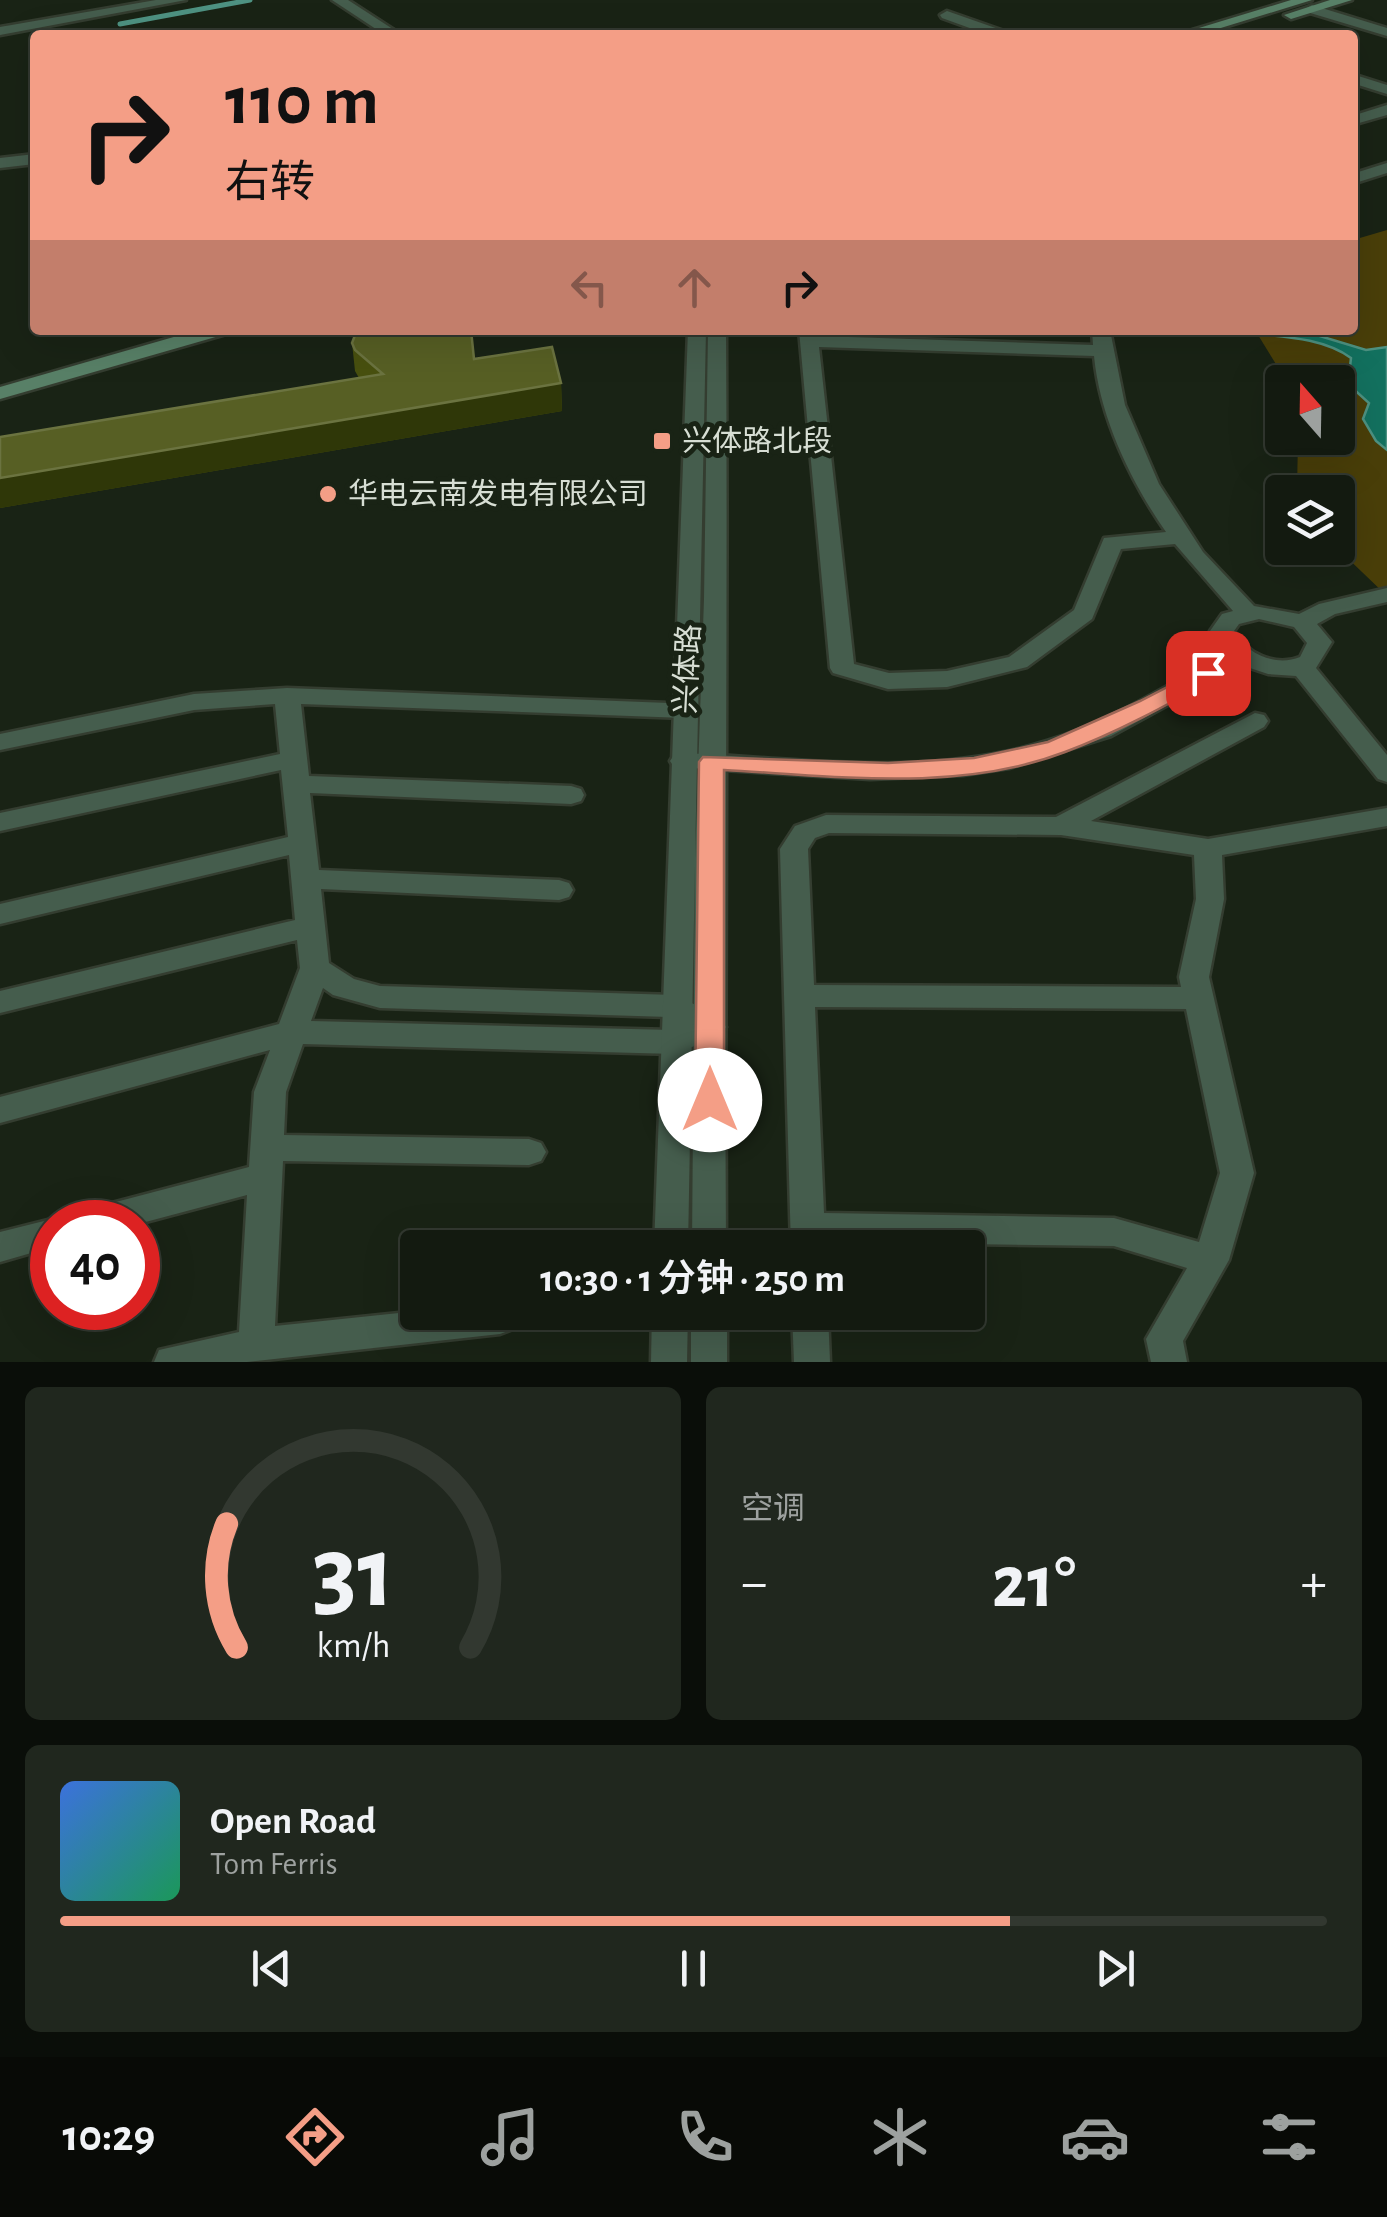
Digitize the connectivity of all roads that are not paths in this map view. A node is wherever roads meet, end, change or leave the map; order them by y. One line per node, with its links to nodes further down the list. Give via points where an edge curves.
1 (179, 0): 10 (street)
2 (340, 0): 5 (street)
3 (1345, 0): 4 (main road)
4 (1308, 5): 8 (main road); 9 (main road); 11 (street)
5 (386, 30)
6 (965, 30): 7 (street, via 940,17)
7 (985, 30)
8 (1204, 30)
9 (1240, 30)
10 (0, 31)
11 (1387, 32)
12 (1358, 80): 13 (street)
13 (1387, 90)
14 (1387, 110): 15 (street)
15 (1358, 119)
16 (30, 160): 17 (street)
17 (0, 163)
18 (1387, 168): 19 (street)
19 (1358, 177)
20 (147, 335): 26 (main road)
21 (202, 335): 27 (main road)
22 (696, 335): 29 (street, 兴体路)
23 (717, 335): 29 (street, 兴体路)
24 (809, 335): 25 (street); 28 (street, via 842,668 888,682 947,678 1018,662 1084,614 1112,543)
25 (1102, 340): 28 (street, via 1115,413 1145,477)
26 (0, 377)
27 (0, 393)
28 (1184, 536): 31 (street, via 1223,592)
29 (704, 564): 36 (street, 兴体路); 39 (street, 兴体路)
30 (1387, 594): 32 (street)
31 (1248, 612): 32 (street); 33 (street, via 1223,626 1221,635)
32 (1302, 622): 34 (street, via 1320,642 1318,654)
33 (1238, 656): 34 (street, via 1270,667); 39 (street, via 1055,748 974,766 888,771)
34 (1300, 666): 41 (street)
35 (288, 696): 36 (street); 38 (street, via 194,702); 40 (street)
36 (685, 710): 39 (street, 兴体路)
37 (1255, 721): 45 (street)
38 (0, 742)
39 (697, 762): 56 (street, 兴体路); 57 (street, 兴体路)
40 (296, 771): 42 (street); 44 (street); 46 (street)
41 (1387, 773)
42 (571, 796)
43 (1387, 817): 47 (street)
44 (0, 822)
45 (1062, 826): 47 (street); 53 (street, via 826,824 805,832 794,850)
46 (304, 842): 48 (street); 50 (street)
47 (1208, 848): 54 (street, via 1210,898 1194,977)
48 (308, 879): 49 (street); 51 (street)
49 (560, 890)
50 (0, 914)
51 (312, 926): 52 (street); 55 (street)
52 (315, 968): 56 (street, via 344,987 380,997); 58 (street)
53 (799, 996): 54 (street); 66 (street)
54 (1199, 998): 70 (street, via 1237,1172)
55 (0, 1002)
56 (675, 1006): 57 (street); 59 (street, 兴体路)
57 (710, 1027): 59 (street); 65 (street, 兴体路)
58 (292, 1032): 59 (street); 60 (street); 62 (street, via 270,1092)
59 (674, 1042): 64 (street, 兴体路)
60 (0, 1110)
61 (529, 1152): 62 (street)
62 (267, 1162): 63 (street); 75 (street)
63 (156, 1200)
64 (671, 1230)
65 (709, 1230)
66 (808, 1230)
67 (985, 1234): 70 (street, via 1114,1232)
68 (30, 1239): 69 (street)
69 (0, 1247)
70 (1210, 1260): 80 (street, via 1164,1338)
71 (400, 1329): 75 (street)
72 (670, 1330): 77 (street)
73 (709, 1330): 78 (street)
74 (811, 1330): 79 (street)
75 (256, 1344): 76 (street)
76 (172, 1362)
77 (669, 1362)
78 (710, 1362)
79 (812, 1362)
80 (1169, 1362)

